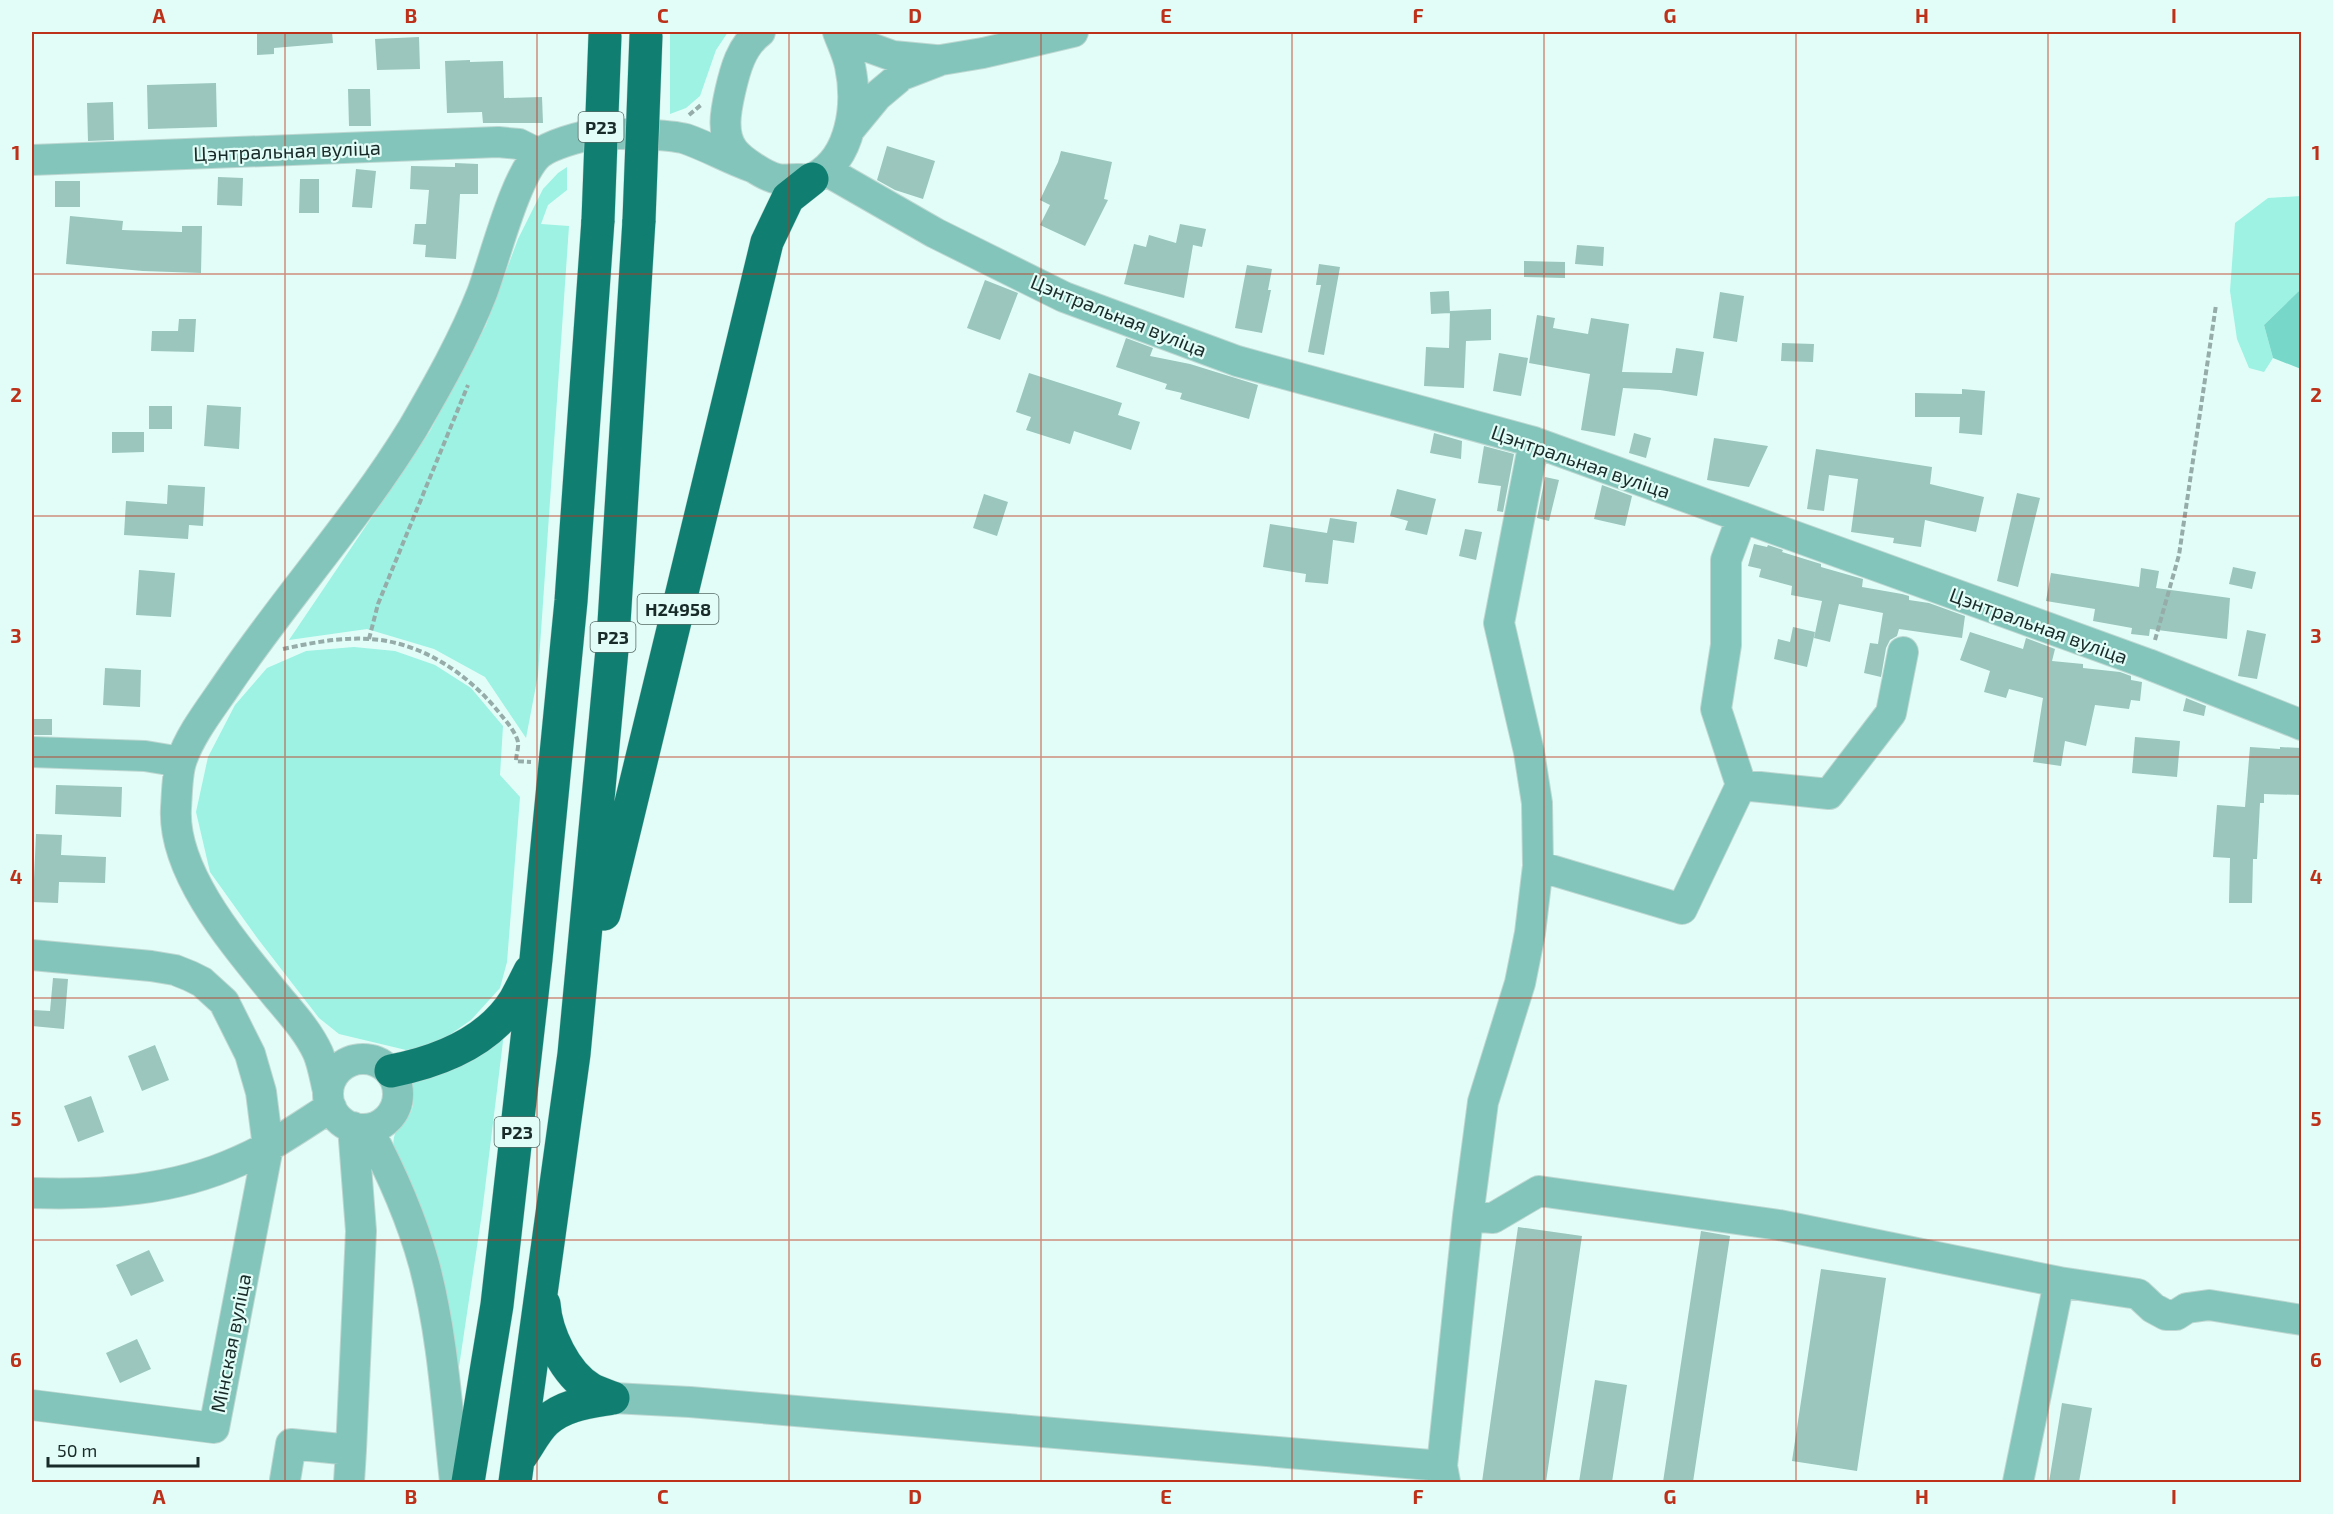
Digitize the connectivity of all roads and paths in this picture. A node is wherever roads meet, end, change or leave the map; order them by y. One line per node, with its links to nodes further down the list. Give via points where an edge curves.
1 (760, 32): 8 (street, via 744,49)
2 (839, 32): 7 (street, Н24958, via 893,56); 9 (street, Н24958, via 850,65 853,108)
3 (1073, 32): 6 (street, Н24958)
4 (605, 33): 26 (highway, Р23, bridge, via 598,220 572,601)
5 (646, 33): 32 (highway, Р23, bridge, via 639,220 613,639)
6 (981, 42): 7 (street, Н24958)
7 (941, 60): 9 (street, Н24958, via 902,75 877,96)
8 (735, 71): 10 (street, via 721,98 702,119); 13 (street, via 725,116 726,130 733,150)
9 (849, 130): 14 (street, Н24958, via 841,150)
10 (675, 137): 11 (street, via 594,135 567,141); 13 (street)
11 (539, 154): 12 (street, Цэнтральная вуліца, via 519,144 498,142); 25 (street, via 513,203 481,295 412,429 361,504 245,657)
12 (32, 160)
13 (752, 167): 14 (street, via 777,179)
14 (818, 175): 17 (street, Цэнтральная вуліца, via 865,194 1064,297 1237,361); 32 (highway, Н24958, via 788,198 767,242 605,908)
15 (2216, 305): 22 (path, via 2179,555)
16 (472, 375): 19 (path, via 378,604)
17 (1534, 442): 18 (street, Цэнтральная вуліца); 28 (street, via 1499,623 1537,803)
18 (1742, 517): 22 (street, Цэнтральная вуліца); 27 (street, via 1726,560 1726,645 1716,709)
19 (369, 639): 20 (path, via 334,640); 26 (path, via 421,652 472,682 509,725 518,742 516,760)
20 (282, 650)
21 (1902, 652): 27 (street, via 1892,713 1828,794)
22 (2148, 664): 23 (street, Цэнтральная вуліца)
23 (2301, 725)
24 (32, 752): 25 (street, via 145,756)
25 (181, 762): 31 (street, via 176,811 180,842 198,889)
26 (556, 765): 30 (highway, Р23)
27 (1741, 785): 28 (street, via 1682,909)
28 (1538, 866): 40 (street, via 1520,983 1483,1102)
29 (32, 955): 37 (street, Мінская вуліца, via 175,970 208,987 224,1002 250,1054 261,1092)
30 (536, 959): 34 (highway, via 514,1002 490,1029 422,1065); 54 (highway, Р23, via 497,1305)
31 (307, 1033): 33 (street, via 334,1051); 35 (street, via 320,1056)
32 (574, 1054): 42 (highway, Р23)
33 (358, 1058): 34 (street, via 382,1063); 35 (street, via 337,1069 331,1079)
34 (391, 1071): 36 (street, via 399,1091 388,1120 379,1126)
35 (329, 1099): 36 (street, via 344,1123); 37 (street)
36 (361, 1128): 39 (street); 41 (street)
37 (268, 1147): 38 (street, via 205,1174 141,1190); 46 (street, Мінская вуліца, via 214,1428)
38 (32, 1193)
39 (408, 1213): 41 (street, via 395,1208 381,1210 366,1218); 53 (street, via 435,1319)
40 (1468, 1216): 43 (street, via 1493,1218 1539,1191 1779,1225); 50 (street)
41 (362, 1231): 47 (street)
42 (543, 1281): 45 (highway, via 545,1311 562,1355 574,1375 590,1388); 48 (highway, Р23)
43 (2059, 1282): 44 (street, via 2138,1294 2166,1315 2209,1305); 55 (street)
44 (2301, 1320)
45 (613, 1398): 48 (highway, via 563,1409 545,1422); 49 (street, via 690,1402)
46 (32, 1405)
47 (351, 1450): 51 (street, via 291,1444); 52 (street)
48 (517, 1471)
49 (1354, 1471): 50 (street, via 1393,1462)
50 (1443, 1474)
51 (285, 1480)
52 (349, 1482)
53 (455, 1482)
54 (468, 1482)
55 (2018, 1482)

